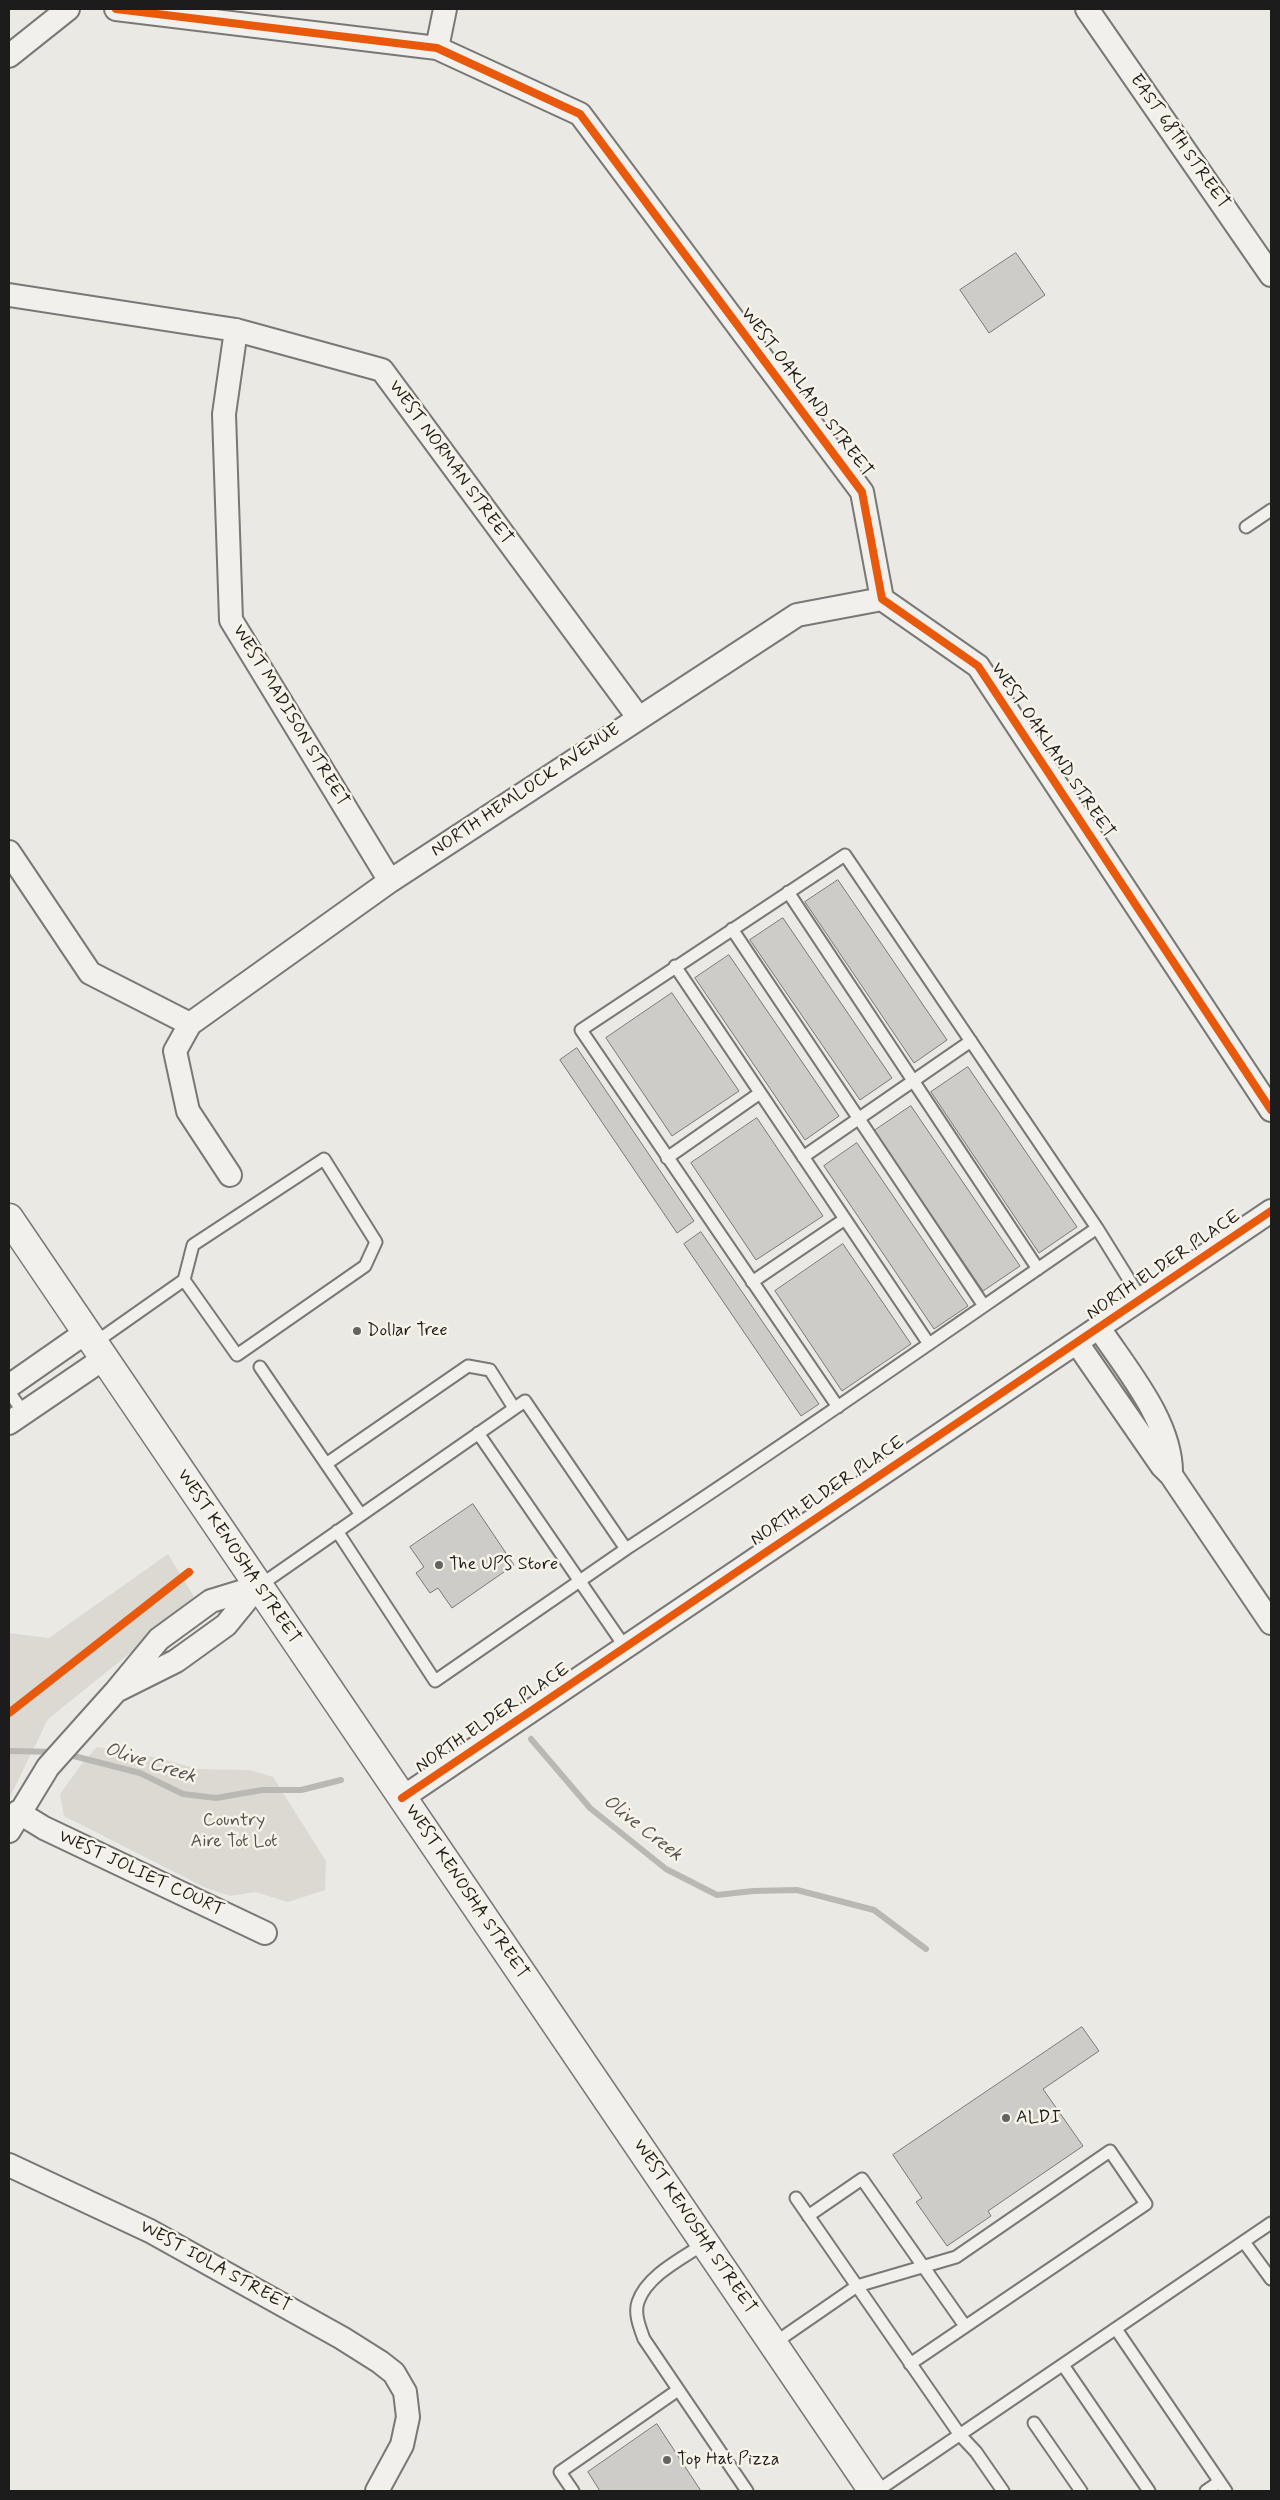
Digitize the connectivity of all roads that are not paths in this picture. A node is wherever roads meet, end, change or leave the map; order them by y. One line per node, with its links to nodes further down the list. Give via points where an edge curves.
1 (68, 9): 6 (street)
2 (116, 9): 5 (street, WEST OAKLAND STREET)
3 (445, 9): 5 (street)
4 (1087, 9): 7 (street, EAST 68TH STREET)
5 (438, 48): 12 (street, WEST OAKLAND STREET, via 580,114 862,492)
6 (9, 56)
7 (1271, 275)
8 (9, 295): 9 (street, WEST NORMAN STREET)
9 (236, 330): 13 (street, WEST NORMAN STREET, via 382,370); 15 (street, WEST MADISON STREET, via 224,414 231,620)
10 (1271, 510): 11 (lane)
11 (1246, 526)
12 (882, 599): 13 (street, NORTH HEMLOCK AVENUE, via 797,615); 23 (street, WEST OAKLAND STREET, via 978,666)
13 (638, 717): 15 (street, NORTH HEMLOCK AVENUE)
14 (9, 852): 19 (street, via 90,973)
15 (390, 881): 19 (street, NORTH HEMLOCK AVENUE)
16 (788, 892): 17 (lane); 20 (lane, via 845,856); 21 (lane)
17 (732, 929): 18 (lane); 24 (lane)
18 (675, 966): 22 (lane); 26 (lane, via 581,1030)
19 (190, 1024): 27 (street, via 175,1051 188,1111)
20 (970, 1041): 21 (lane); 31 (lane)
21 (914, 1080): 24 (lane); 32 (lane)
22 (760, 1093): 25 (lane); 26 (lane)
23 (1271, 1110)
24 (859, 1118): 25 (lane); 36 (lane)
25 (803, 1157): 30 (lane)
26 (667, 1158): 34 (lane)
27 (230, 1175)
28 (1271, 1212): 35 (street, NORTH ELDER PLACE)
29 (9, 1218): 40 (main road, WEST KENOSHA STREET)
30 (846, 1219): 34 (lane); 39 (lane)
31 (1097, 1228): 32 (lane); 35 (lane)
32 (1038, 1269): 36 (lane)
33 (184, 1280): 33 (lane, via 237,1355 365,1266 376,1242 324,1159 193,1245); 40 (lane)
34 (752, 1282): 45 (lane)
35 (1141, 1299): 37 (street, NORTH ELDER PLACE)
36 (984, 1306): 39 (lane)
37 (1099, 1328): 38 (street, NORTH ELDER PLACE); 43 (street)
38 (1077, 1343): 43 (street); 56 (street, NORTH ELDER PLACE)
39 (929, 1344): 45 (lane)
40 (94, 1345): 42 (street); 47 (street); 54 (main road, WEST KENOSHA STREET)
41 (260, 1366): 49 (lane)
42 (9, 1386)
43 (1124, 1388): 55 (street, via 1162,1466)
44 (9, 1392): 47 (lane)
45 (838, 1407): 52 (lane)
46 (514, 1408): 48 (lane); 49 (lane, via 490,1370 468,1366); 52 (lane, via 525,1400)
47 (16, 1418)
48 (478, 1433): 50 (lane); 53 (lane)
49 (326, 1464): 50 (lane)
50 (361, 1515): 51 (lane)
51 (337, 1531): 53 (lane, via 435,1681); 54 (lane)
52 (626, 1549): 53 (lane)
53 (581, 1582): 56 (lane)
54 (257, 1587): 57 (main road, WEST KENOSHA STREET); 58 (street, via 211,1601 158,1639 48,1767)
55 (1271, 1623)
56 (625, 1647): 57 (street, NORTH ELDER PLACE)
57 (402, 1798): 65 (main road, WEST KENOSHA STREET)
58 (14, 1822): 59 (street, WEST JOLIET COURT, via 44,1828)
59 (265, 1933)
60 (9, 2165): 78 (street, WEST IOLA STREET, via 150,2231 342,2338 394,2374 405,2392 406,2433)
61 (796, 2198): 62 (lane)
62 (808, 2216): 66 (lane, via 862,2179); 68 (lane)
63 (1271, 2223): 64 (lane)
64 (1244, 2242): 67 (lane); 70 (lane)
65 (704, 2243): 71 (main road, WEST KENOSHA STREET); 74 (lane, via 661,2273 646,2287 638,2302 637,2319 644,2340)
66 (923, 2266): 68 (lane); 69 (lane); 69 (lane, via 956,2256 1110,2151 1146,2204)
67 (1271, 2279)
68 (857, 2286): 71 (lane); 72 (lane)
69 (966, 2326): 72 (lane)
70 (1116, 2329): 73 (lane); 77 (lane)
71 (773, 2344): 81 (main road, WEST KENOSHA STREET)
72 (910, 2364): 76 (lane)
73 (1063, 2365): 76 (lane); 84 (lane)
74 (678, 2390): 79 (lane, via 560,2472); 80 (lane)
75 (1034, 2423): 83 (lane)
76 (960, 2435): 81 (lane); 82 (lane)
77 (1223, 2487): 85 (lane)
78 (377, 2491)
79 (573, 2491)
80 (747, 2491)
81 (875, 2491)
82 (1003, 2491)
83 (1081, 2491)
84 (1149, 2491)
85 (1206, 2491)

